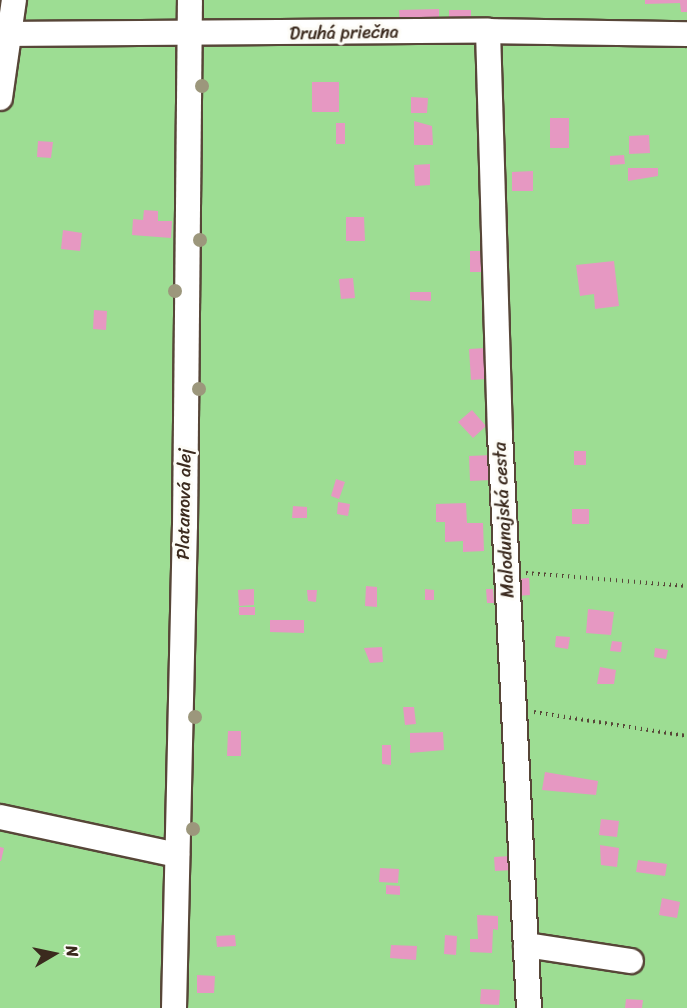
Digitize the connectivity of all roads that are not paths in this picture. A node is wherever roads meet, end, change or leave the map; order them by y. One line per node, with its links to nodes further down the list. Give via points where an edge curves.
1 (14, 0): 4 (street)
2 (190, 0): 5 (street, Platanová alej)
3 (488, 31): 5 (street, Druhá priečna); 6 (street, Druhá priečna); 10 (street, Malodunajská cesta, via 507,572)
4 (6, 34): 5 (street, Druhá priečna); 7 (street)
5 (190, 34): 9 (street, Platanová alej)
6 (687, 34)
7 (0, 98)
8 (0, 817): 9 (street)
9 (177, 855): 12 (street, Platanová alej)
10 (526, 945): 11 (street); 13 (street, Malodunajská cesta)
11 (631, 961)
12 (174, 1008)
13 (529, 1008)

